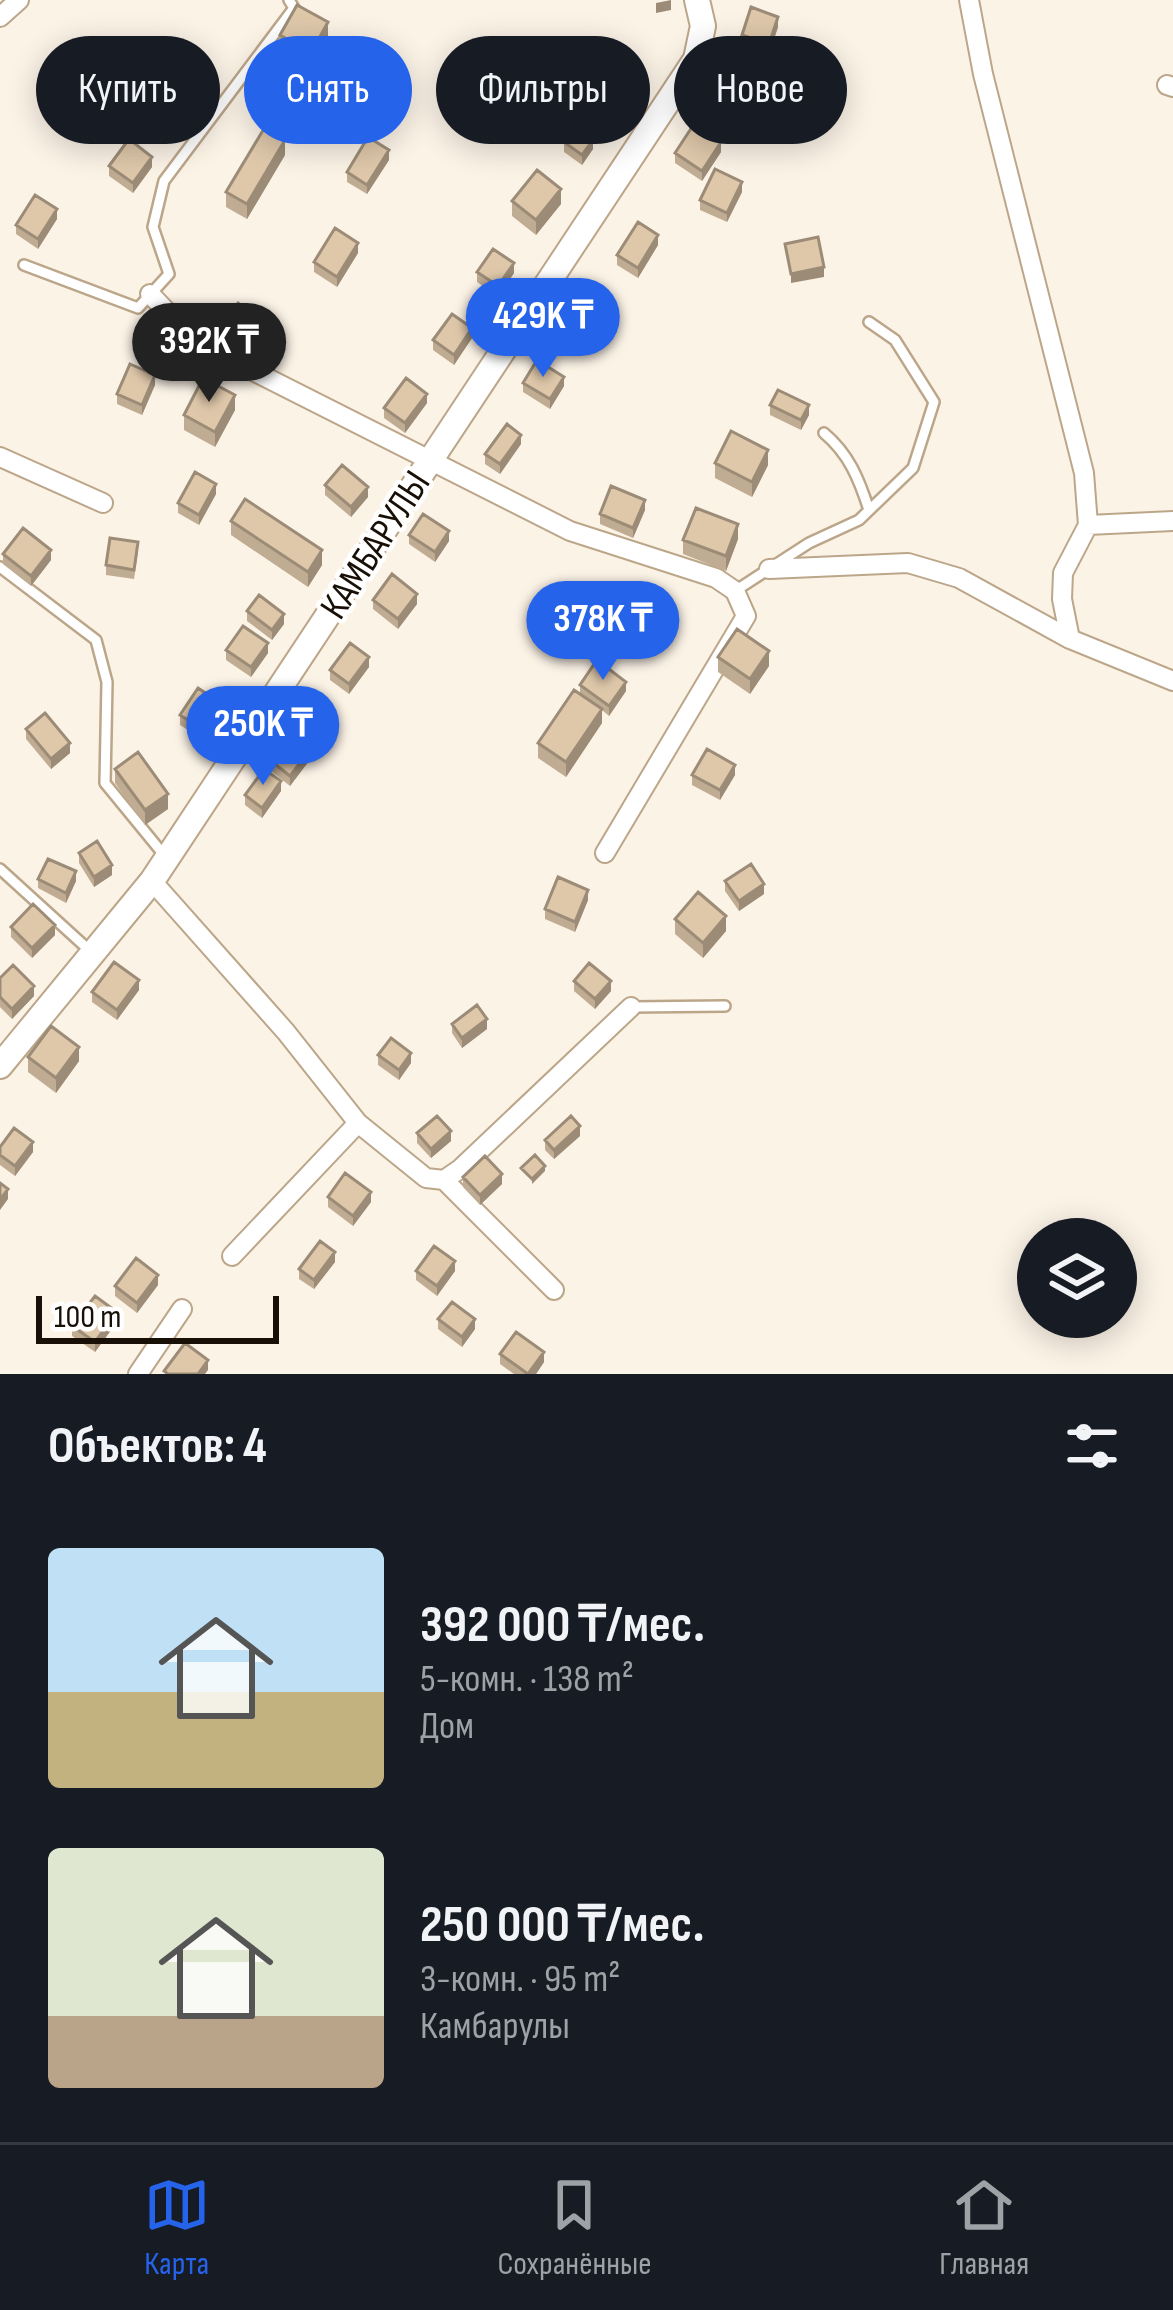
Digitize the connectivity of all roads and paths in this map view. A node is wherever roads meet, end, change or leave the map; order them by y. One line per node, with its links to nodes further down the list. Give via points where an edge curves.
1 (19, 0): 5 (street)
2 (289, 0): 7 (lane, via 294,8 164,181 153,227 169,274)
3 (697, 0): 11 (street, КАМБАРУЛЫ, via 703,26 695,59)
4 (969, 0): 15 (street, via 1084,473)
5 (0, 17)
6 (24, 266): 7 (lane, via 138,308)
7 (150, 294): 11 (street, via 196,342)
8 (869, 322): 13 (lane, via 895,340 934,402 913,468)
9 (824, 433): 13 (lane, via 858,476)
10 (0, 457): 12 (street)
11 (428, 460): 18 (street, via 570,532); 22 (street, КАМБАРУЛЫ)
12 (103, 503)
13 (869, 510): 17 (lane)
14 (1173, 520): 15 (street)
15 (1088, 525): 19 (street, via 1063,573)
16 (0, 566): 22 (lane, via 96,640 107,682 105,784)
17 (769, 569): 18 (lane); 19 (street, via 908,563 959,578)
18 (735, 591): 21 (street, via 746,616)
19 (1070, 639): 20 (street)
20 (1173, 681)
21 (605, 853)
22 (167, 859): 24 (street, КАМБАРУЛЫ)
23 (0, 869): 25 (lane)
24 (152, 881): 25 (street, КАМБАРУЛЫ); 29 (street)
25 (93, 953): 28 (street, КАМБАРУЛЫ)
26 (725, 1006): 27 (lane)
27 (631, 1007): 30 (street)
28 (0, 1066)
29 (358, 1123): 30 (street, via 426,1178); 31 (street)
30 (444, 1180): 32 (street)
31 (232, 1256)
32 (554, 1290)
33 (182, 1309): 34 (street)
34 (138, 1374)

